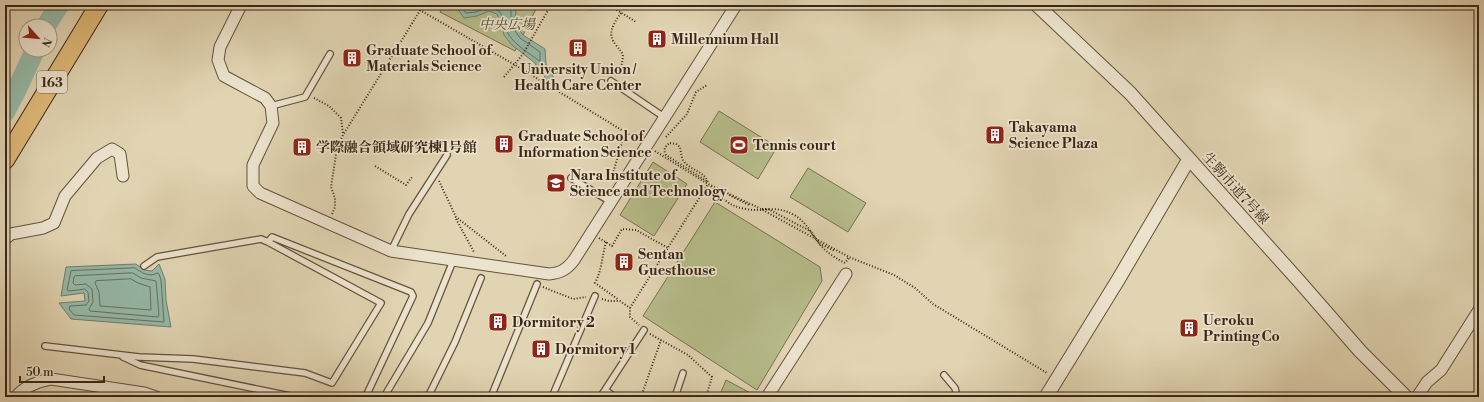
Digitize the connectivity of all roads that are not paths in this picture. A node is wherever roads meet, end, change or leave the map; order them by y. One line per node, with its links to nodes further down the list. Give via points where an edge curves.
1 (99, 5): 11 (highway, 163)
2 (241, 5): 7 (street, via 220,47 218,60 224,76 265,98)
3 (736, 5): 8 (street)
4 (1037, 5): 10 (street, 生駒市道7号線, via 1130,93)
5 (330, 54): 7 (lane, via 305,97)
6 (611, 81): 8 (lane)
7 (271, 106): 17 (street, via 273,123 253,165 253,186 260,193)
8 (664, 117): 14 (street)
9 (447, 155): 17 (lane, via 409,214)
10 (1189, 159): 45 (street); 46 (street, 生駒市道7号線, via 1360,351)
11 (5, 160)
12 (123, 176): 15 (street, via 120,154 112,149 97,158 65,196 54,223 43,228 11,234)
13 (571, 178): 14 (lane)
14 (612, 201): 18 (street, via 574,260 559,273 549,274)
15 (5, 239)
16 (268, 242): 19 (lane, via 261,239 157,257); 27 (lane, via 381,303 332,383 305,373 193,359); 31 (lane, via 272,237 411,292 413,296)
17 (391, 251): 18 (street)
18 (453, 261): 36 (lane, via 428,323)
19 (144, 266)
20 (846, 274): 43 (street)
21 (481, 278): 37 (lane, via 455,342)
22 (537, 284): 38 (lane)
23 (595, 296): 39 (lane)
24 (1479, 310): 47 (street, via 1441,370 1427,382)
25 (644, 330): 30 (lane)
26 (45, 346): 27 (lane)
27 (119, 356): 34 (lane, via 140,365)
28 (683, 373): 42 (lane)
29 (944, 375): 44 (lane, via 955,388)
30 (605, 390): 40 (lane); 41 (lane)
31 (367, 396): 35 (lane)
32 (16, 397): 33 (street, via 18,393 41,381 51,379)
33 (156, 397)
34 (294, 397)
35 (373, 397)
36 (384, 397)
37 (428, 397)
38 (491, 397)
39 (552, 397)
40 (600, 397)
41 (615, 397)
42 (675, 397)
43 (767, 397)
44 (957, 397)
45 (1046, 397)
46 (1406, 397)
47 (1417, 397)

